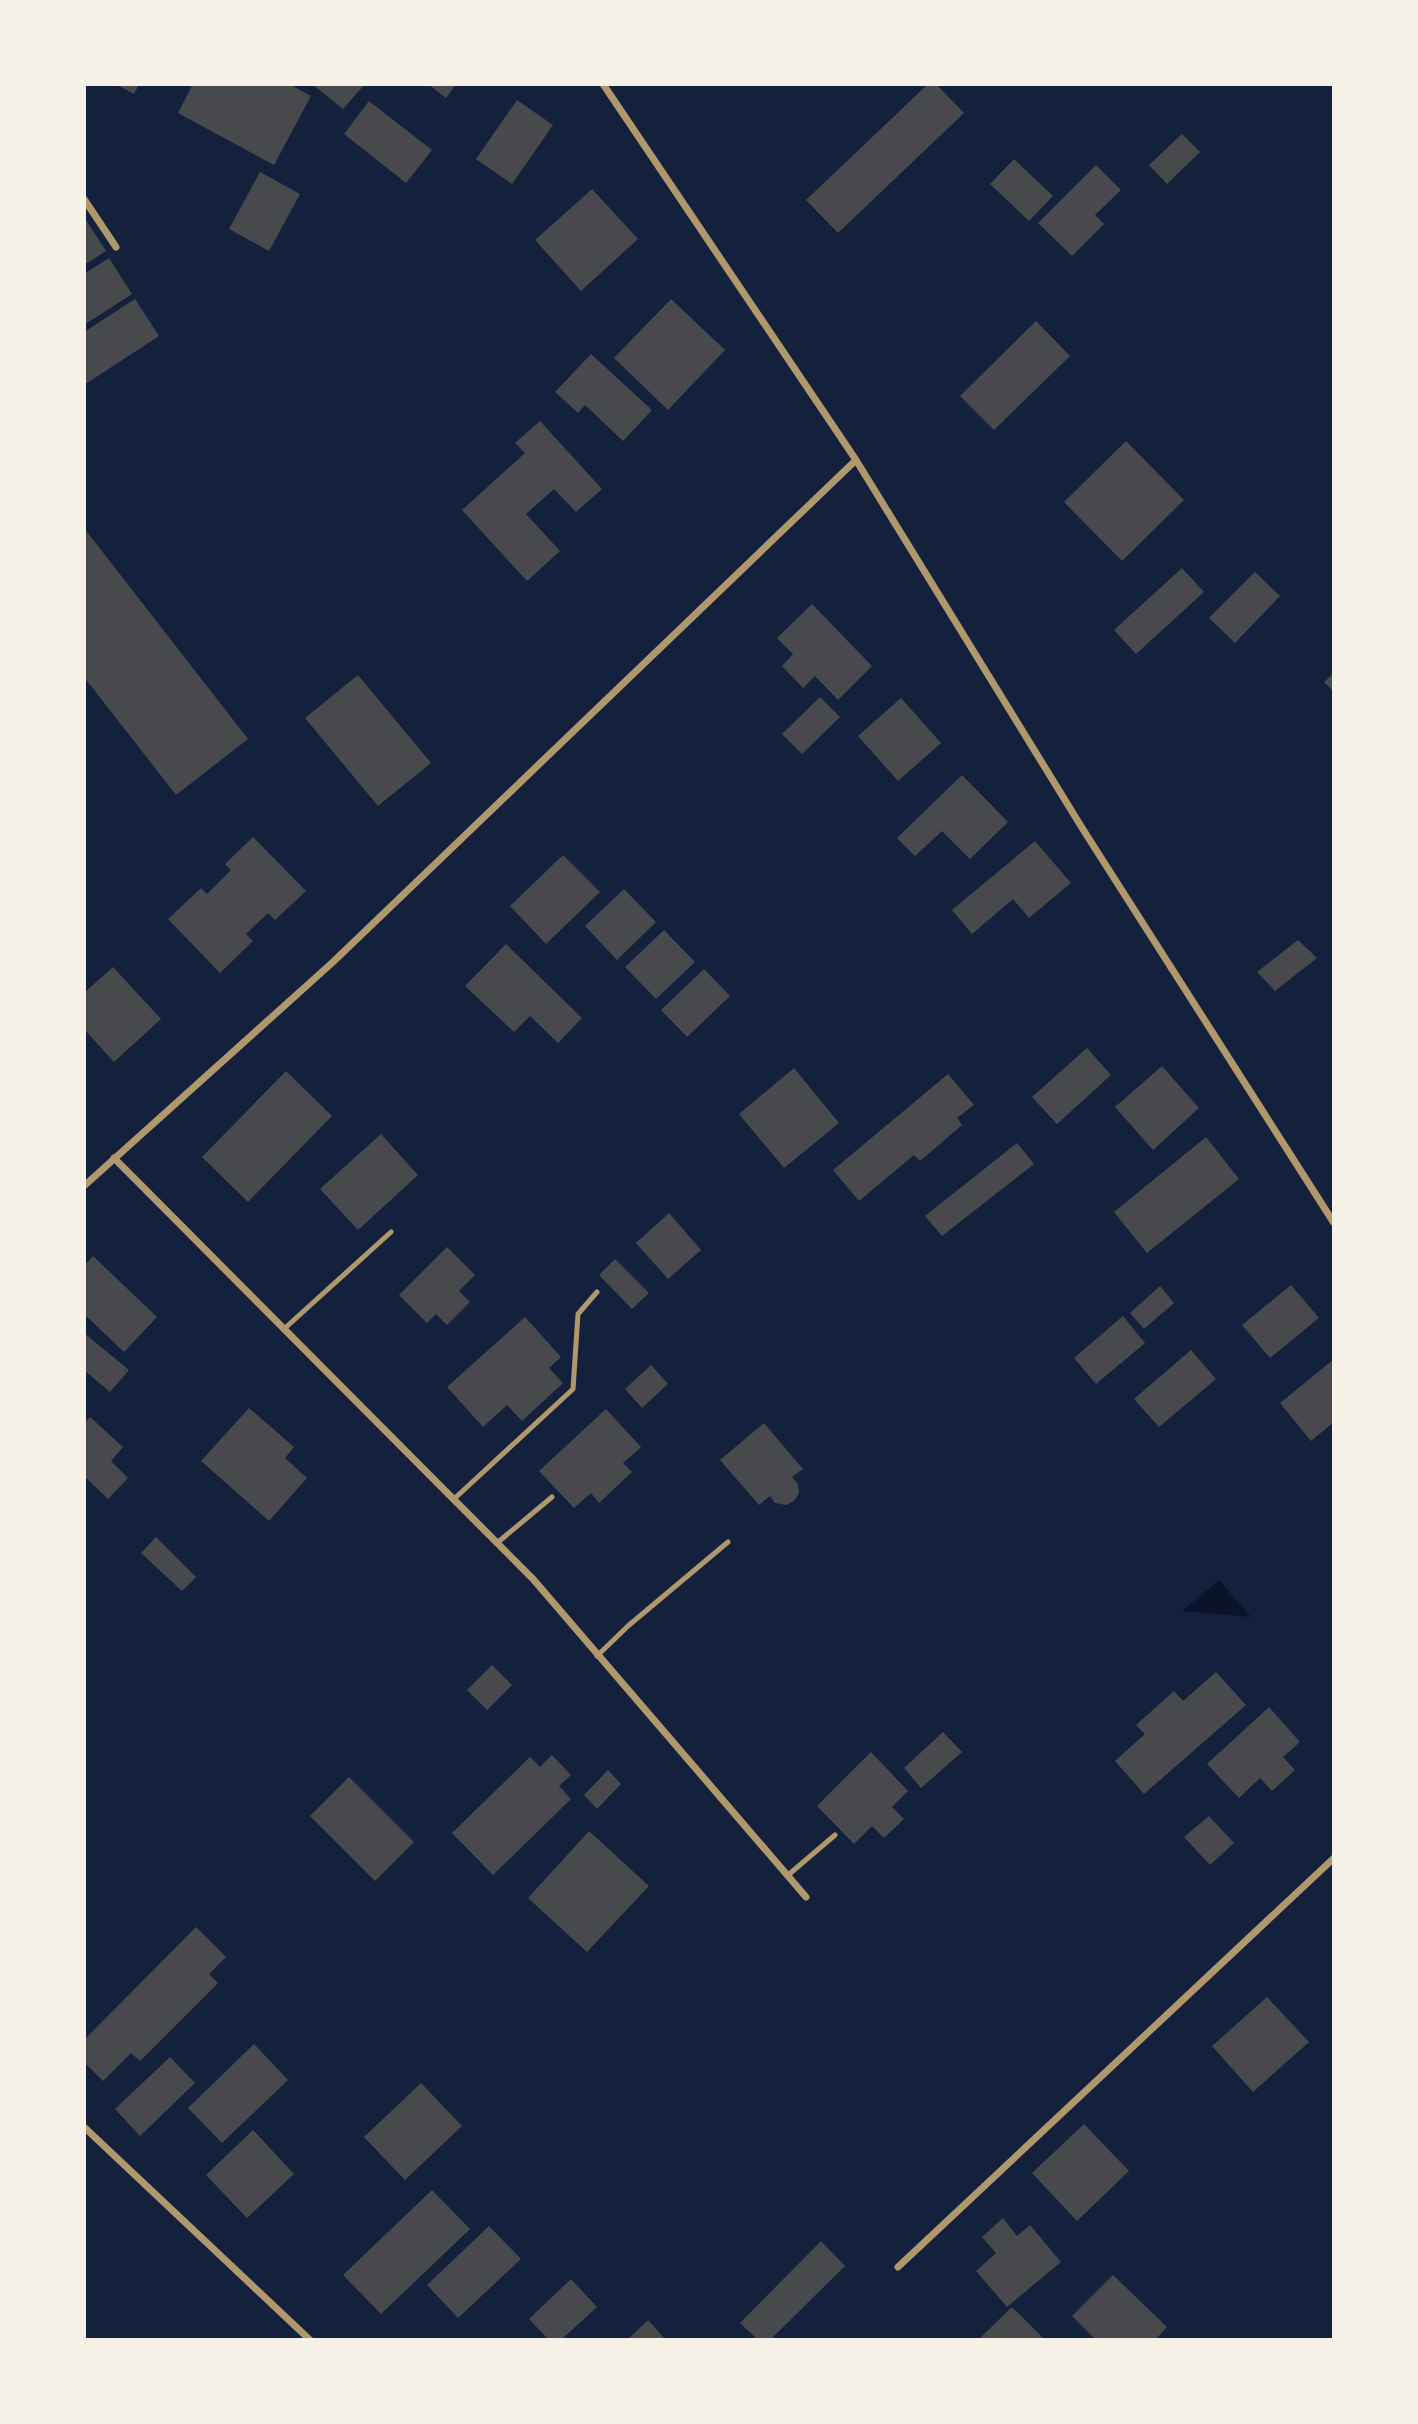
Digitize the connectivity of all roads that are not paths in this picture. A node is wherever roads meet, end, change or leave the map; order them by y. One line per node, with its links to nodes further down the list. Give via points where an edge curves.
1 (603, 84): 4 (street)
2 (84, 199): 3 (street)
3 (116, 247)
4 (856, 460): 5 (street, via 333,962); 7 (street, via 1084,831)
5 (114, 1158): 6 (street); 10 (street)
6 (84, 1186)
7 (1334, 1223)
8 (391, 1232): 10 (lane)
9 (597, 1292): 12 (lane, via 578,1314 573,1389)
10 (284, 1329): 12 (street)
11 (552, 1497): 14 (lane)
12 (454, 1499): 14 (street)
13 (728, 1542): 15 (lane)
14 (498, 1543): 15 (street)
15 (597, 1656): 18 (street)
16 (835, 1835): 18 (lane)
17 (1334, 1858): 21 (street)
18 (787, 1876): 19 (street)
19 (806, 1897)
20 (84, 2127): 22 (street)
21 (898, 2267)
22 (310, 2340)

